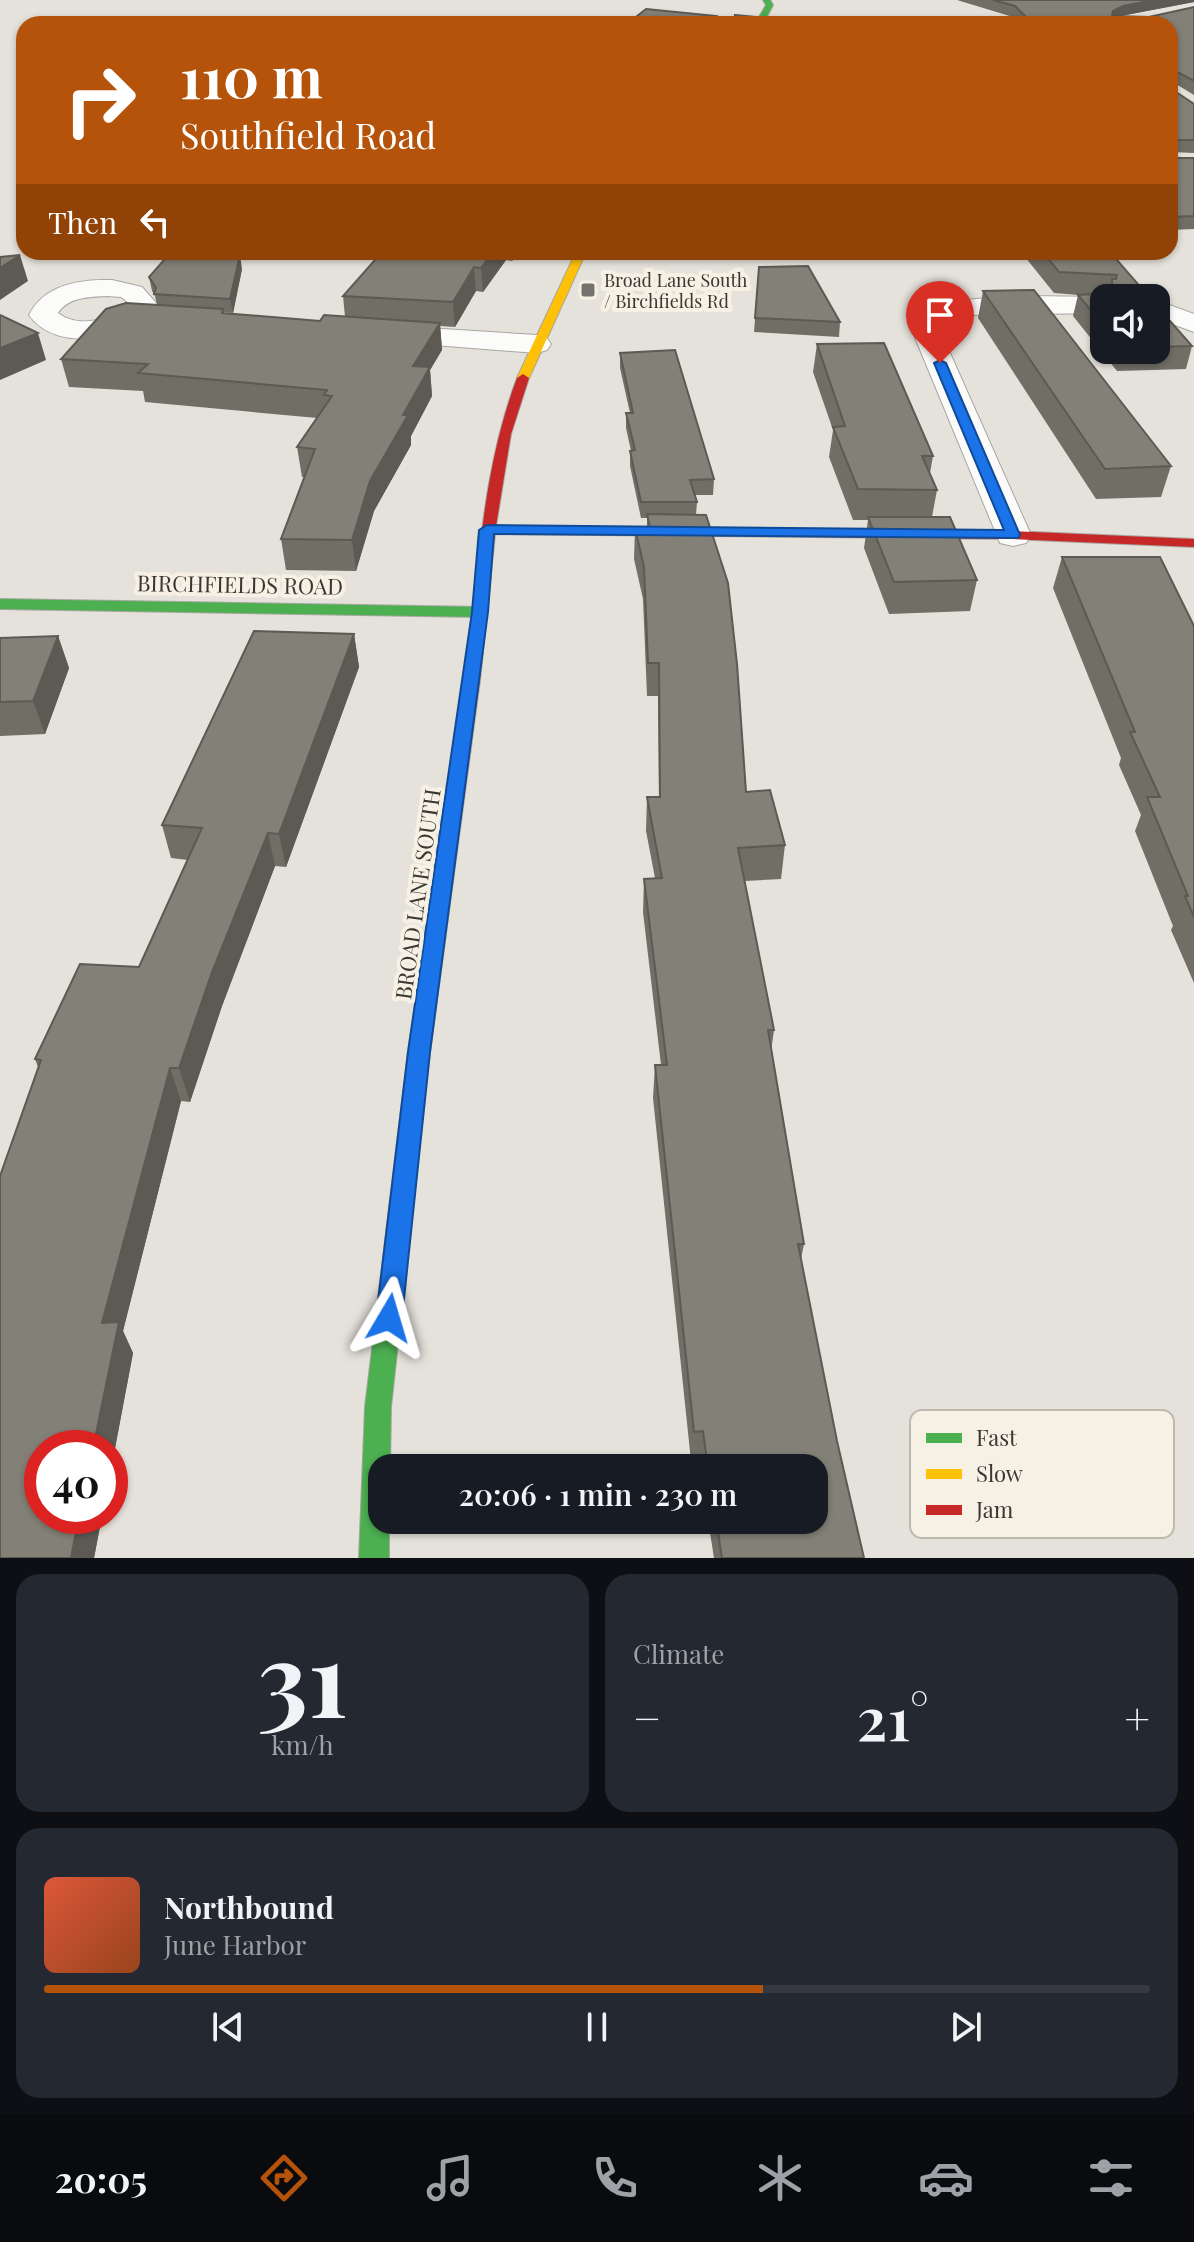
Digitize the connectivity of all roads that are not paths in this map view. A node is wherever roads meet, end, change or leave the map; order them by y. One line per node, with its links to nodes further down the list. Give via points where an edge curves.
1 (577, 260): 8 (street, BROAD LANE SOUTH)
2 (1090, 305): 10 (street, via 968,307 931,321 928,335)
3 (1170, 314): 6 (street)
4 (129, 318): 5 (street)
5 (160, 320)
6 (1194, 324)
7 (349, 332): 8 (street)
8 (537, 344): 9 (street, BROAD LANE SOUTH, via 503,446)
9 (487, 530): 10 (street); 13 (street, BROAD LANE SOUTH)
10 (1013, 535): 11 (street)
11 (1194, 543)
12 (0, 604): 13 (street, BIRCHFIELDS ROAD)
13 (480, 612): 14 (street, BROAD LANE SOUTH, via 419,1052 382,1376)
14 (374, 1558)

